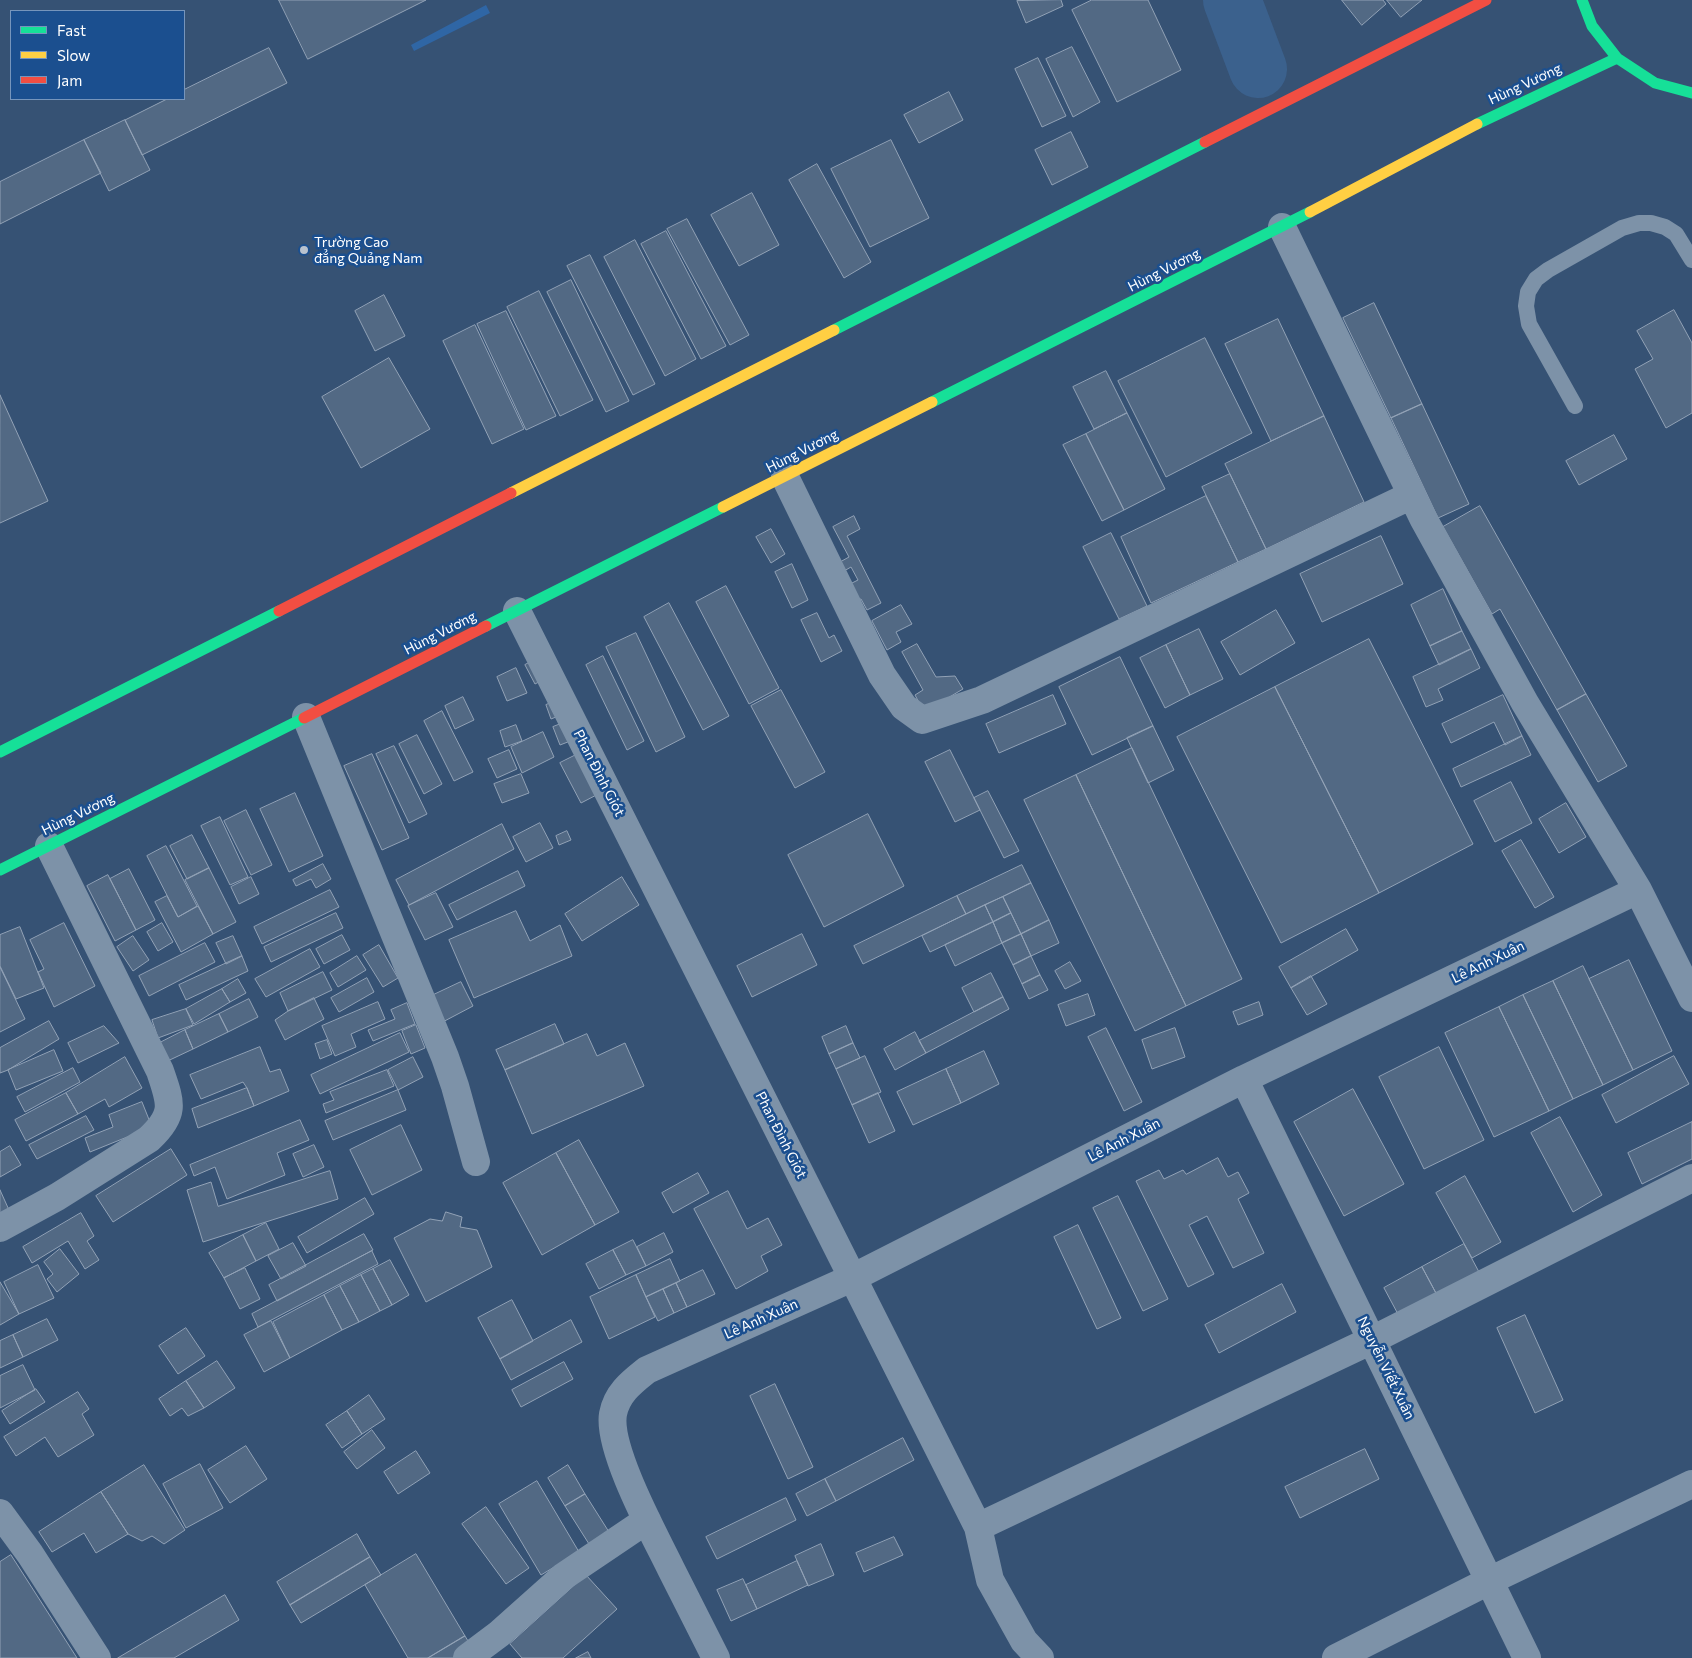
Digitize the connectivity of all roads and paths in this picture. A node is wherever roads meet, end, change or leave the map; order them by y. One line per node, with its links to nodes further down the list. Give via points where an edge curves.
1 (1486, 0): 12 (main road)
2 (1582, 0): 3 (main road, via 1592,26)
3 (1617, 58): 4 (main road, via 1655,83); 5 (main road, Hùng Vương, via 1497,113)
4 (1692, 93)
5 (1282, 227): 8 (main road, Hùng Vương); 9 (street)
6 (1692, 260): 7 (lane, via 1676,234 1665,227 1639,223 1614,233 1536,279 1528,292 1529,324)
7 (1575, 406)
8 (785, 477): 9 (street, via 882,675 904,707 922,720 982,700); 10 (main road, Hùng Vương)
9 (1412, 495): 15 (street, via 1525,703)
10 (517, 611): 11 (main road, Hùng Vương); 21 (street, Phan Đình Giót)
11 (306, 717): 13 (main road, Hùng Vương); 18 (street, via 445,1058)
12 (0, 752)
13 (49, 846): 14 (main road, Hùng Vương); 20 (street, via 160,1071 170,1099 169,1109 161,1128 149,1139 57,1197)
14 (0, 869)
15 (1638, 890): 16 (street); 17 (street, Lê Anh Xuân)
16 (1692, 998)
17 (1244, 1079): 21 (street, Lê Anh Xuân); 22 (street, Nguyễn Viết Xuân)
18 (476, 1162)
19 (1692, 1178): 22 (street)
20 (0, 1228)
21 (852, 1278): 25 (street, Lê Anh Xuân, via 647,1370 628,1385 618,1399 613,1415 613,1432); 26 (street, Phan Đình Giót)
22 (1372, 1340): 26 (street); 27 (street, Nguyễn Viết Xuân)
23 (1692, 1484): 27 (street)
24 (0, 1513): 28 (street)
25 (646, 1520): 29 (street, via 564,1576 499,1634); 30 (street)
26 (978, 1527): 31 (street, Phan Đình Giót, via 990,1580 1024,1641)
27 (1489, 1581): 32 (street); 33 (street, Nguyễn Viết Xuân)
28 (97, 1658)
29 (466, 1658)
30 (716, 1658)
31 (1040, 1658)
32 (1336, 1658)
33 (1527, 1658)

